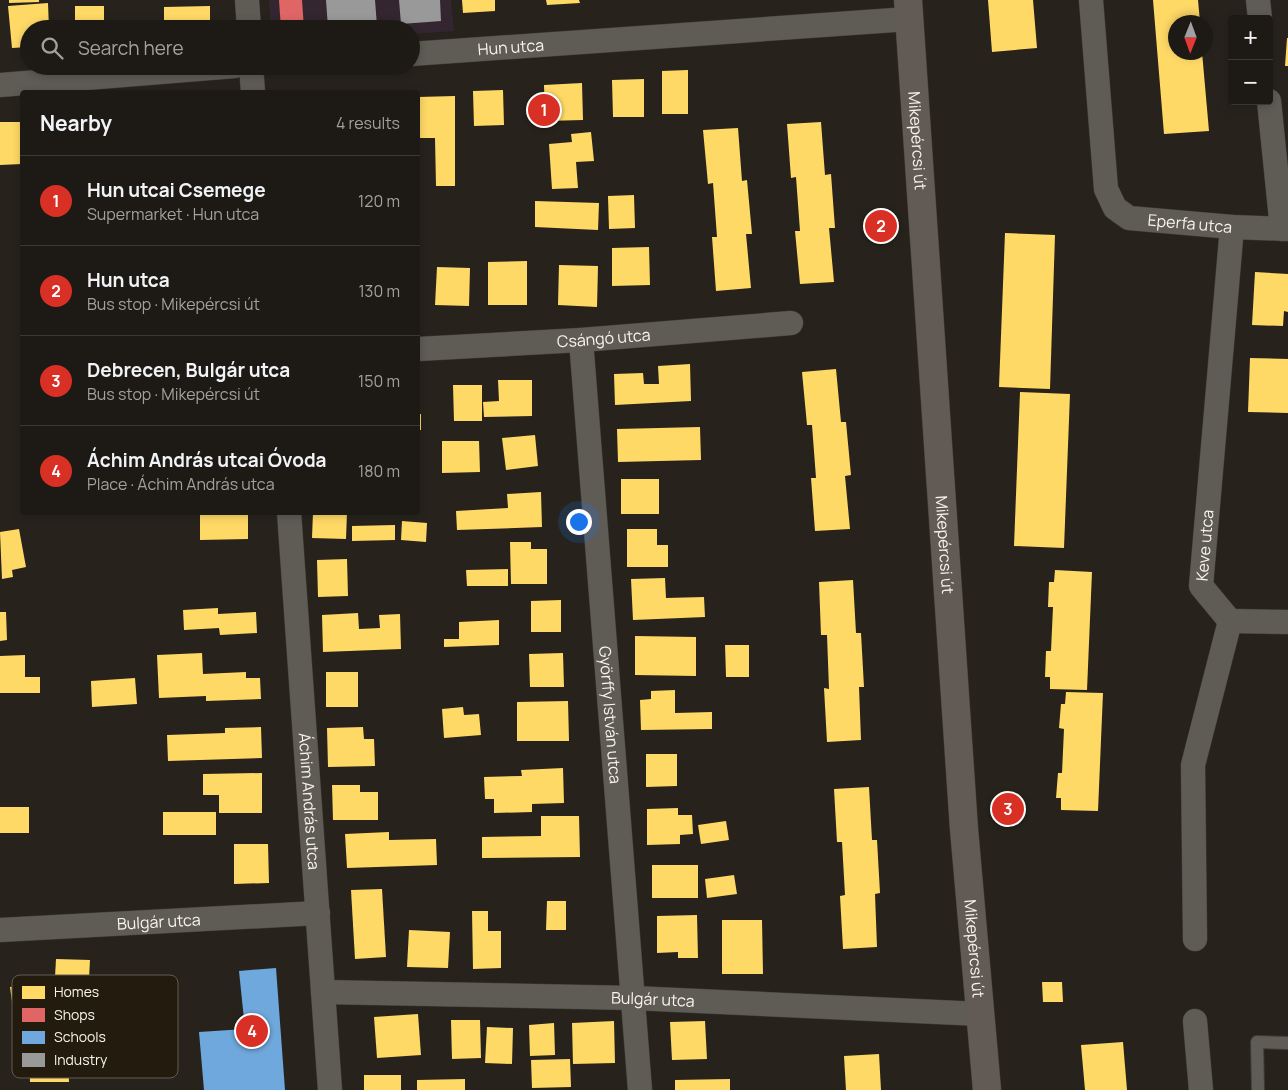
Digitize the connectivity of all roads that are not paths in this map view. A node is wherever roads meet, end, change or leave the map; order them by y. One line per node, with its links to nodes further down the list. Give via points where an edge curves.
1 (247, 0): 6 (street)
2 (1091, 0): 13 (street, Eperfa utca, via 1106,189 1115,208 1129,218)
3 (1258, 0): 5 (street)
4 (908, 9): 7 (street, Hun utca); 26 (main road, Mikepércsi út, via 964,820)
5 (1260, 15)
6 (248, 20)
7 (420, 53)
8 (124, 75): 10 (street)
9 (252, 75): 11 (street)
10 (0, 85)
11 (253, 90)
12 (1270, 105): 14 (street)
13 (1232, 227): 14 (street, Eperfa utca); 19 (street, Keve utca, via 1201,586)
14 (1285, 229)
15 (791, 323): 16 (street, Csángó utca)
16 (581, 340): 17 (street, Csángó utca); 25 (street, Györffy István utca)
17 (420, 349)
18 (289, 515): 21 (street, Áchim András utca)
19 (1230, 621): 20 (street); 23 (street, via 1193,765)
20 (1288, 622)
21 (318, 913): 22 (street, Bulgár utca); 24 (street, Áchim András utca)
22 (0, 930)
23 (1195, 939)
24 (323, 992): 25 (street, Bulgár utca); 29 (street, Áchim András utca)
25 (633, 998): 26 (street, Bulgár utca); 30 (street, Györffy István utca)
26 (981, 1014): 31 (main road, Mikepércsi út)
27 (1196, 1021): 32 (street)
28 (1288, 1043): 33 (lane, via 1257,1042)
29 (330, 1090)
30 (640, 1090)
31 (987, 1090)
32 (1201, 1090)
33 (1258, 1090)

